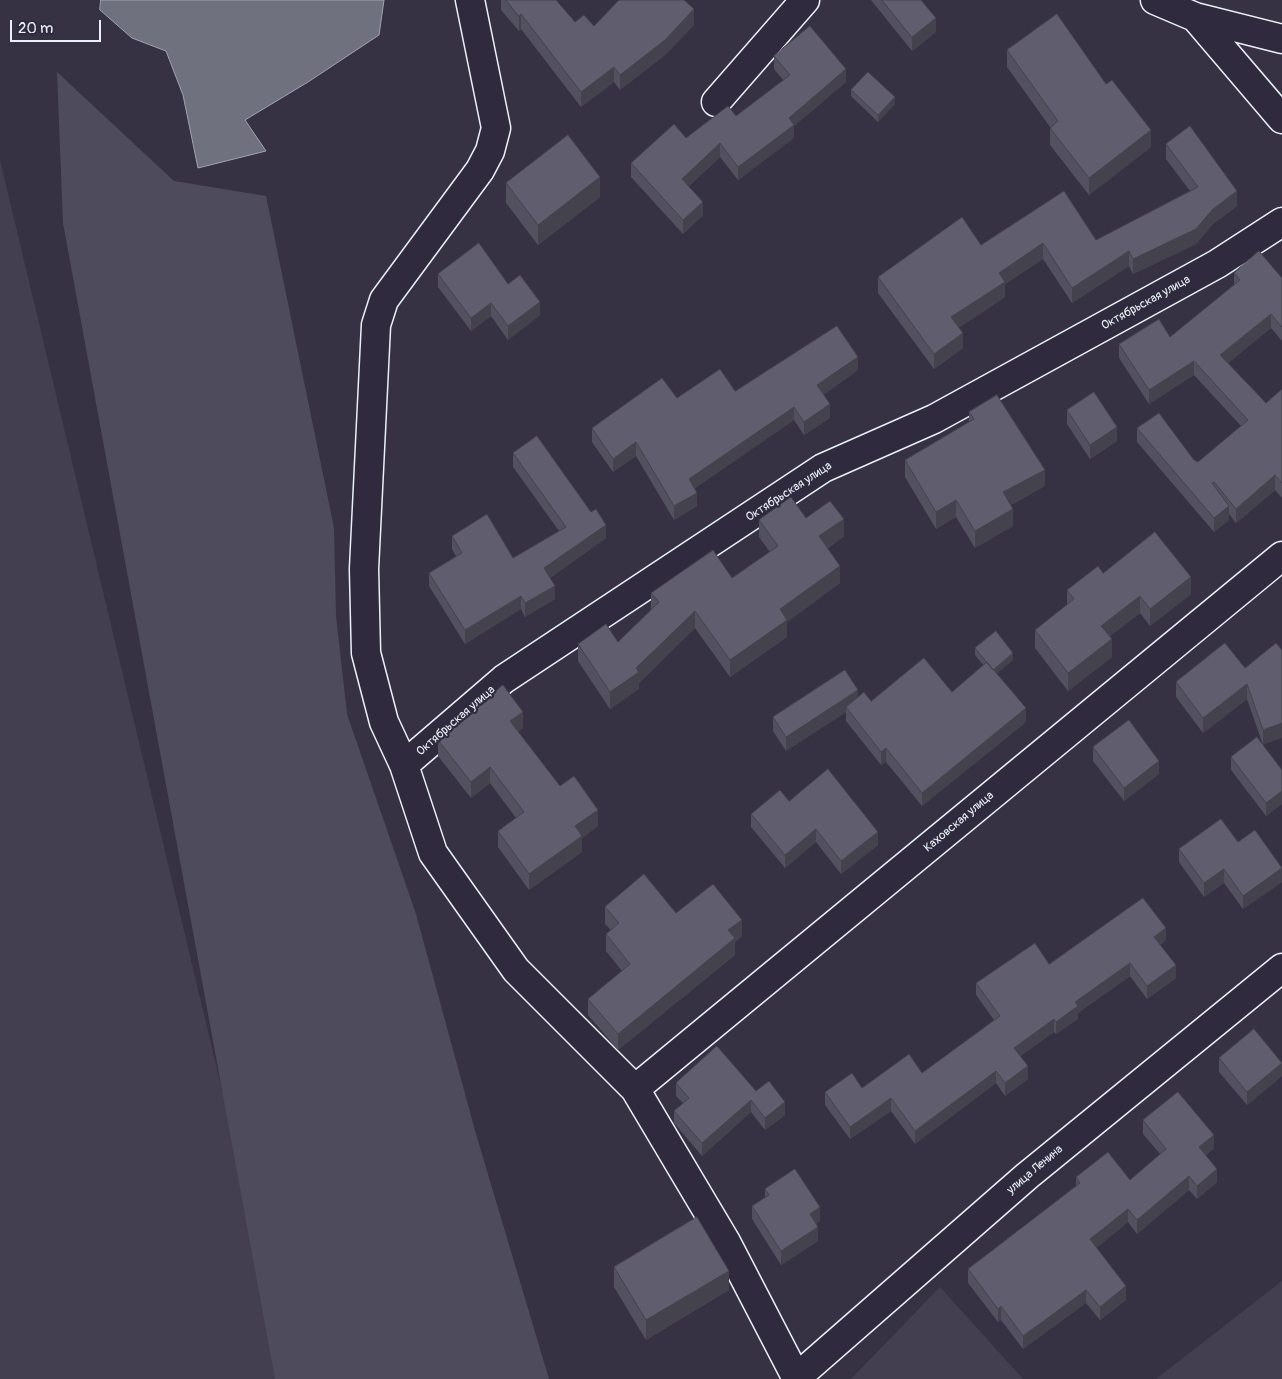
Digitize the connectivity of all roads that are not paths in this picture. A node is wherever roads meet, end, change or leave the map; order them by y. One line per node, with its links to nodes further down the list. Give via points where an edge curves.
1 (470, 0): 10 (street, via 496,128 490,151 480,170 384,300 376,325 364,569 366,653 384,722)
2 (805, 0): 6 (street)
3 (1155, 0): 4 (street)
4 (1195, 17): 5 (street); 7 (street)
5 (1282, 39)
6 (716, 102)
7 (1282, 118)
8 (1282, 222): 10 (street, Октябрьская улица, via 1217,264 934,419 823,468 504,679)
9 (1282, 556): 12 (street, Каховская улица)
10 (404, 765): 12 (street, via 433,853 516,970)
11 (1282, 968): 13 (street, улица Ленина, via 1027,1176)
12 (635, 1089): 13 (street, via 726,1242)
13 (795, 1378)

